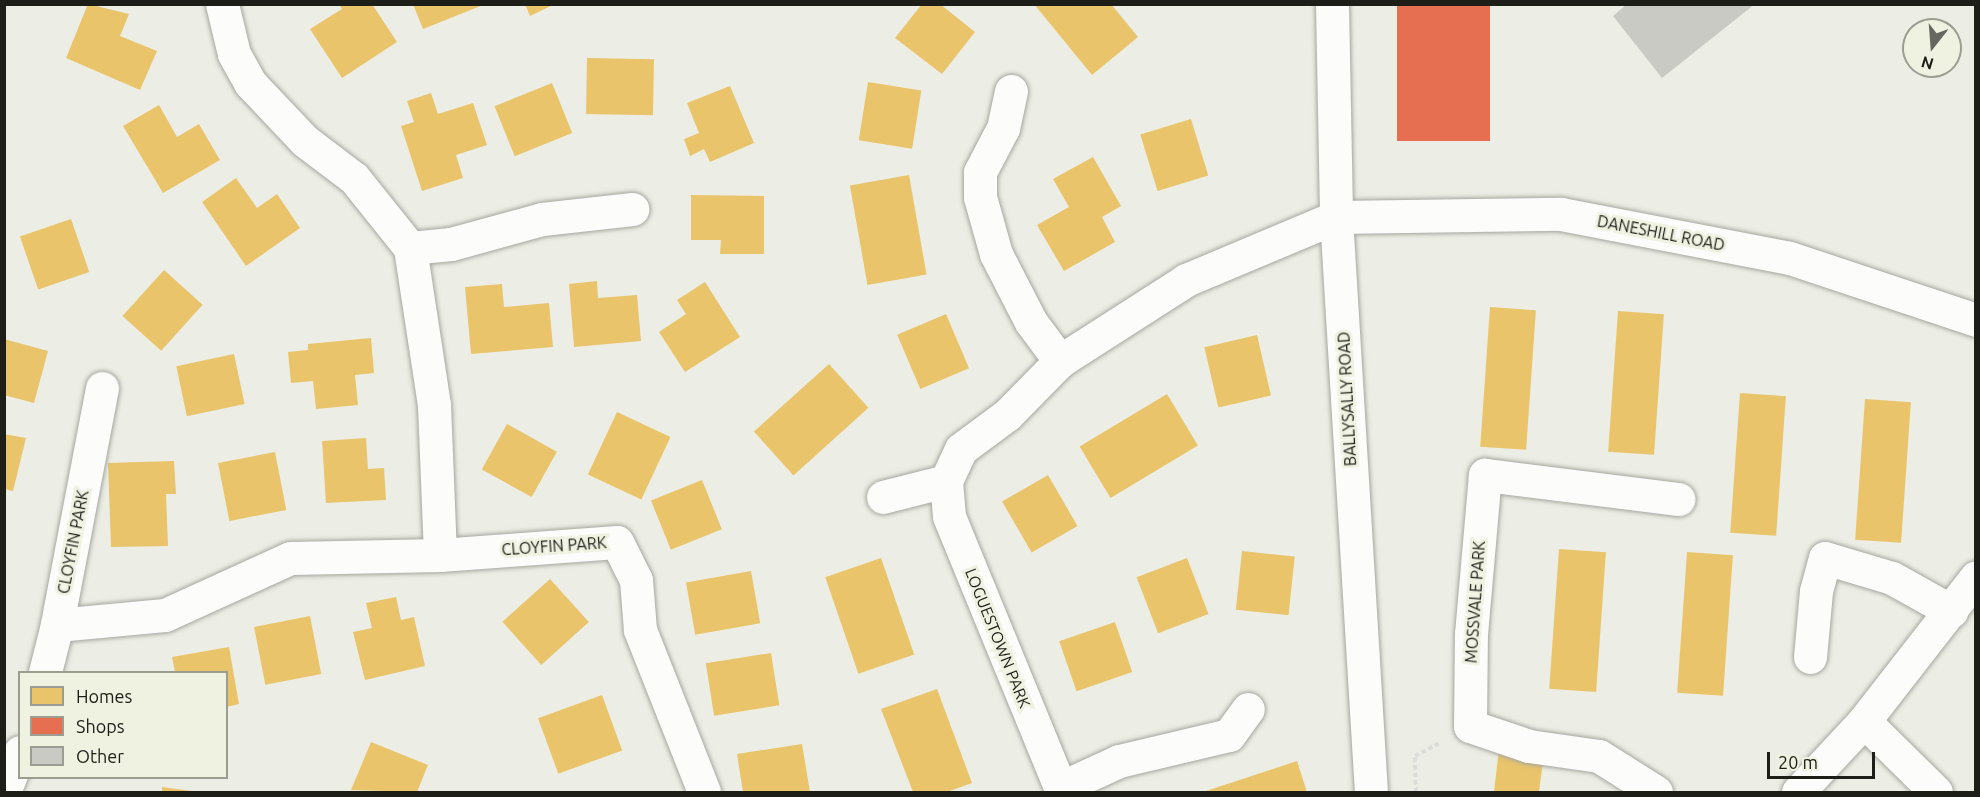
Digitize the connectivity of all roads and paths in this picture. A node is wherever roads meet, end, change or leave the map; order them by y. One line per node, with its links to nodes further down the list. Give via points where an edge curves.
1 (1332, 4): 5 (street, BALLYSALLY ROAD)
2 (228, 6): 6 (street, via 234,54 250,83 304,141 354,178)
3 (1011, 91): 8 (street, via 1003,128 980,172 980,197 996,254 1031,322)
4 (632, 209): 6 (street, via 542,219 451,244)
5 (1336, 217): 7 (street, DANESHILL ROAD, via 1561,214 1790,258); 8 (street, via 1186,280); 26 (street, BALLYSALLY ROAD)
6 (410, 248): 13 (street, via 434,405)
7 (1976, 320)
8 (1060, 361): 10 (street, via 1007,415 961,449)
9 (102, 388): 16 (street, CLOYFIN PARK)
10 (946, 481): 11 (street); 23 (street, LOGUESTOWN PARK, via 949,516)
11 (883, 497)
12 (1679, 499): 21 (street, MOSSVALE PARK, via 1485,475 1471,634)
13 (440, 555): 16 (street, CLOYFIN PARK, via 290,558 165,615); 25 (street, CLOYFIN PARK, via 616,542 636,580 640,630)
14 (1976, 577): 15 (street)
15 (1951, 611): 17 (street, via 1892,578 1825,558 1816,591); 20 (street)
16 (57, 625): 18 (street, CLOYFIN PARK)
17 (1810, 657)
18 (45, 671)
19 (1248, 709): 23 (street, via 1228,735 1119,761)
20 (1864, 721): 29 (street); 30 (street)
21 (1470, 726): 27 (path, via 1415,756); 28 (street, via 1529,746 1599,756)
22 (18, 757): 24 (street)
23 (1061, 790)
24 (4, 792)
25 (704, 792)
26 (1371, 792)
27 (1416, 792)
28 (1656, 792)
29 (1798, 792)
30 (1936, 792)

